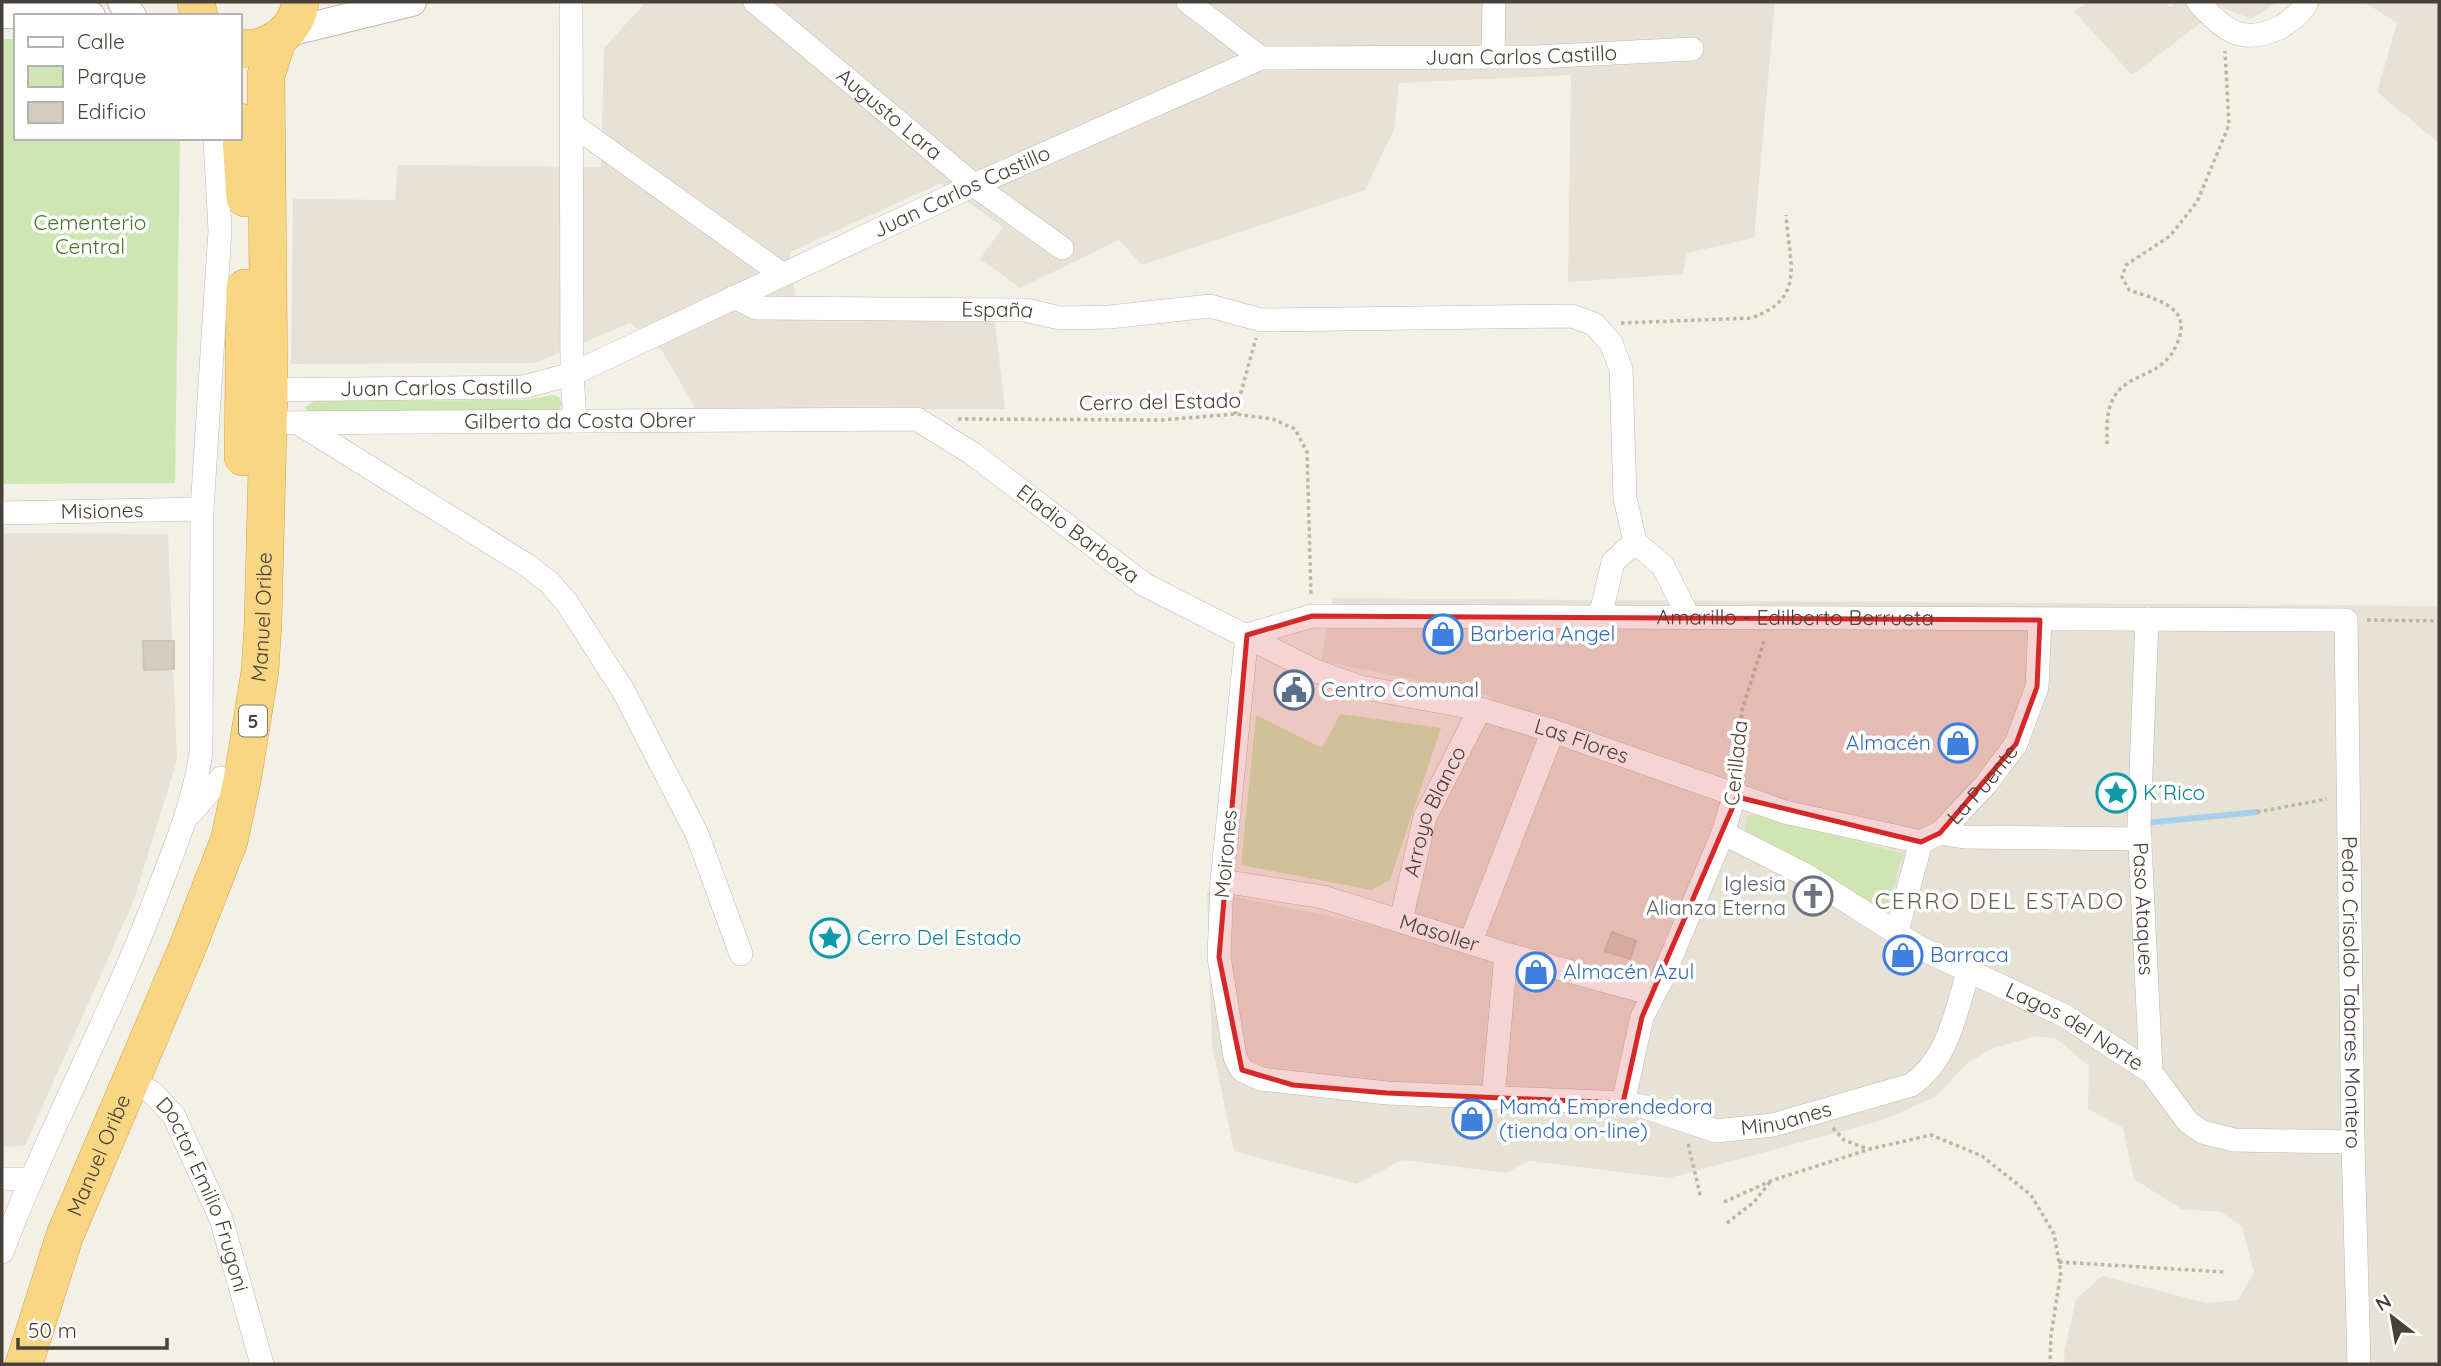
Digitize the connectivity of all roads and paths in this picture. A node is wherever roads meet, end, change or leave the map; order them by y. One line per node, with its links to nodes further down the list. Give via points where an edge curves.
1 (412, 2): 8 (street)
2 (571, 2): 14 (street)
3 (755, 2): 17 (street, Augusto Lara)
4 (1188, 2): 13 (street)
5 (1494, 2): 12 (street)
6 (2198, 2): 9 (street)
7 (2307, 2): 9 (street, via 2285,25 2267,34 2245,37)
8 (288, 24): 10 (highway, via 261,46); 25 (highway, Manuel Oribe / 5, via 266,75)
9 (2225, 28): 29 (path, via 2229,125 2197,202 2170,236 2126,265 2122,277 2129,290 2164,302 2176,312 2179,340 2163,366 2126,384 2112,399)
10 (242, 48)
11 (1692, 49): 12 (street, Juan Carlos Castillo)
12 (1493, 56): 13 (street, Juan Carlos Castillo)
13 (1261, 58): 17 (street, Juan Carlos Castillo)
14 (573, 125): 20 (street); 24 (street)
15 (215, 140): 30 (street, via 220,230)
16 (241, 140): 25 (highway, Manuel Oribe / 5)
17 (974, 185): 19 (street, Augusto Lara); 20 (street, Juan Carlos Castillo)
18 (1786, 215): 23 (path, via 1791,284 1787,296 1768,312 1751,318)
19 (1062, 248)
20 (783, 275): 21 (street, Juan Carlos Castillo)
21 (734, 297): 22 (street, España, via 756,308 1025,310 1060,318 1210,306); 24 (street, Juan Carlos Castillo)
22 (1261, 320): 23 (street, España, via 1572,316); 26 (path)
23 (1594, 324): 32 (street, via 1611,344 1621,369 1625,498)
24 (572, 374): 25 (street, Juan Carlos Castillo, via 523,387); 28 (street)
25 (264, 410): 28 (street, Gilberto da Costa Obrer); 44 (highway, Manuel Oribe / 5, via 233,715); 56 (street, via 549,582 624,692 697,834); 62 (highway, Manuel Oribe / 5, via 260,671 243,776 229,841)
26 (1235, 414): 27 (path, Cerro del Estado, via 1162,420); 33 (path, Cerro del Estado, via 1273,419 1295,429 1307,452)
27 (917, 419): 28 (street, Gilberto da Costa Obrer); 41 (street, Eladio Barboza, via 973,454 1145,585 1200,616)
28 (575, 421)
29 (2107, 444)
30 (202, 509): 31 (street, Misiones); 48 (street, via 201,752)
31 (2, 513)
32 (1635, 542): 34 (street, via 1613,562); 35 (street, via 1662,566)
33 (1312, 616): 34 (street, Amarillo - Edilberto Berrueta); 41 (street, Amarillo - Edilberto Berrueta)
34 (1600, 617): 35 (street, Amarillo - Edilberto Berrueta)
35 (1689, 618): 36 (street, Amarillo - Edilberto Berrueta)
36 (1772, 618): 38 (street, Amarillo - Edilberto Berrueta); 46 (path, Cerillada, via 1742,710)
37 (2147, 619): 38 (street, Amarillo - Edilberto Berrueta); 39 (street, Amarillo - Edilberto Berrueta); 51 (street, Paso Ataques)
38 (2040, 620): 50 (street, La Puente, via 2037,687 2016,744 1986,784)
39 (2346, 620): 40 (path); 45 (street, Pedro Crisoldo Tabares Montero)
40 (2439, 621)
41 (1247, 635): 42 (street, Las Flores, via 1313,670 1360,687); 52 (street, Moirones)
42 (1480, 709): 43 (street, Las Flores); 53 (street, Arroyo Blanco, via 1425,817)
43 (1553, 731): 46 (street, Las Flores); 55 (street)
44 (221, 778): 48 (street); 78 (highway, Manuel Oribe / 5, via 170,943 41,1233)
45 (2348, 796): 47 (path); 67 (street, Pedro Crisoldo Tabares Montero)
46 (1734, 797): 49 (street, Cerillada); 50 (street, Las Flores, via 1785,813)
47 (2257, 812)
48 (185, 821): 69 (street, via 117,992)
49 (1723, 833): 54 (street, Lagos del Norte, via 1804,874); 59 (street, Cerillada)
50 (1931, 837): 51 (street, Las Flores); 54 (street, La Puente)
51 (2140, 839): 61 (street, Paso Ataques)
52 (1222, 881): 53 (street, Masoller, via 1323,897); 60 (street, Moirones, via 1219,957 1235,1057)
53 (1401, 920): 55 (street, Masoller)
54 (1897, 932): 58 (street, Lagos del Norte)
55 (1470, 943): 57 (street, Masoller)
56 (741, 954)
57 (1506, 954): 59 (street, Masoller); 63 (street)
58 (1968, 973): 61 (street, Lagos del Norte, via 2065,1016); 65 (street, Minuanes, via 1944,1049 1926,1075 1911,1085)
59 (1653, 995): 64 (street, Cerillada, via 1642,1017)
60 (1242, 1070): 63 (street, Minuanes, via 1261,1079 1293,1084)
61 (2151, 1072): 67 (street, Lagos del Norte, via 2188,1122 2215,1138)
62 (131, 1081): 79 (highway, Manuel Oribe / 5, via 65,1235); 80 (street, Doctor Emilio Frugoni, via 153,1093 180,1127 221,1219)
63 (1493, 1098): 64 (street, Minuanes)
64 (1623, 1103): 66 (street, Minuanes)
65 (1820, 1114): 66 (street, Minuanes, via 1716,1131); 68 (path, via 1844,1140)
66 (1671, 1116): 72 (path, via 1696,1167)
67 (2353, 1142): 82 (street, Pedro Crisoldo Tabares Montero)
68 (1870, 1149): 71 (path); 76 (path, via 1931,1135 1982,1156 2031,1195 2054,1234)
69 (32, 1178): 70 (street); 75 (street)
70 (2, 1179)
71 (1773, 1180): 73 (path); 74 (path)
72 (1701, 1198)
73 (1724, 1202)
74 (1727, 1223)
75 (2, 1252)
76 (2059, 1262): 77 (path); 81 (path)
77 (2224, 1272)
78 (4, 1364)
79 (24, 1364)
80 (262, 1364)
81 (2050, 1364)
82 (2359, 1364)

